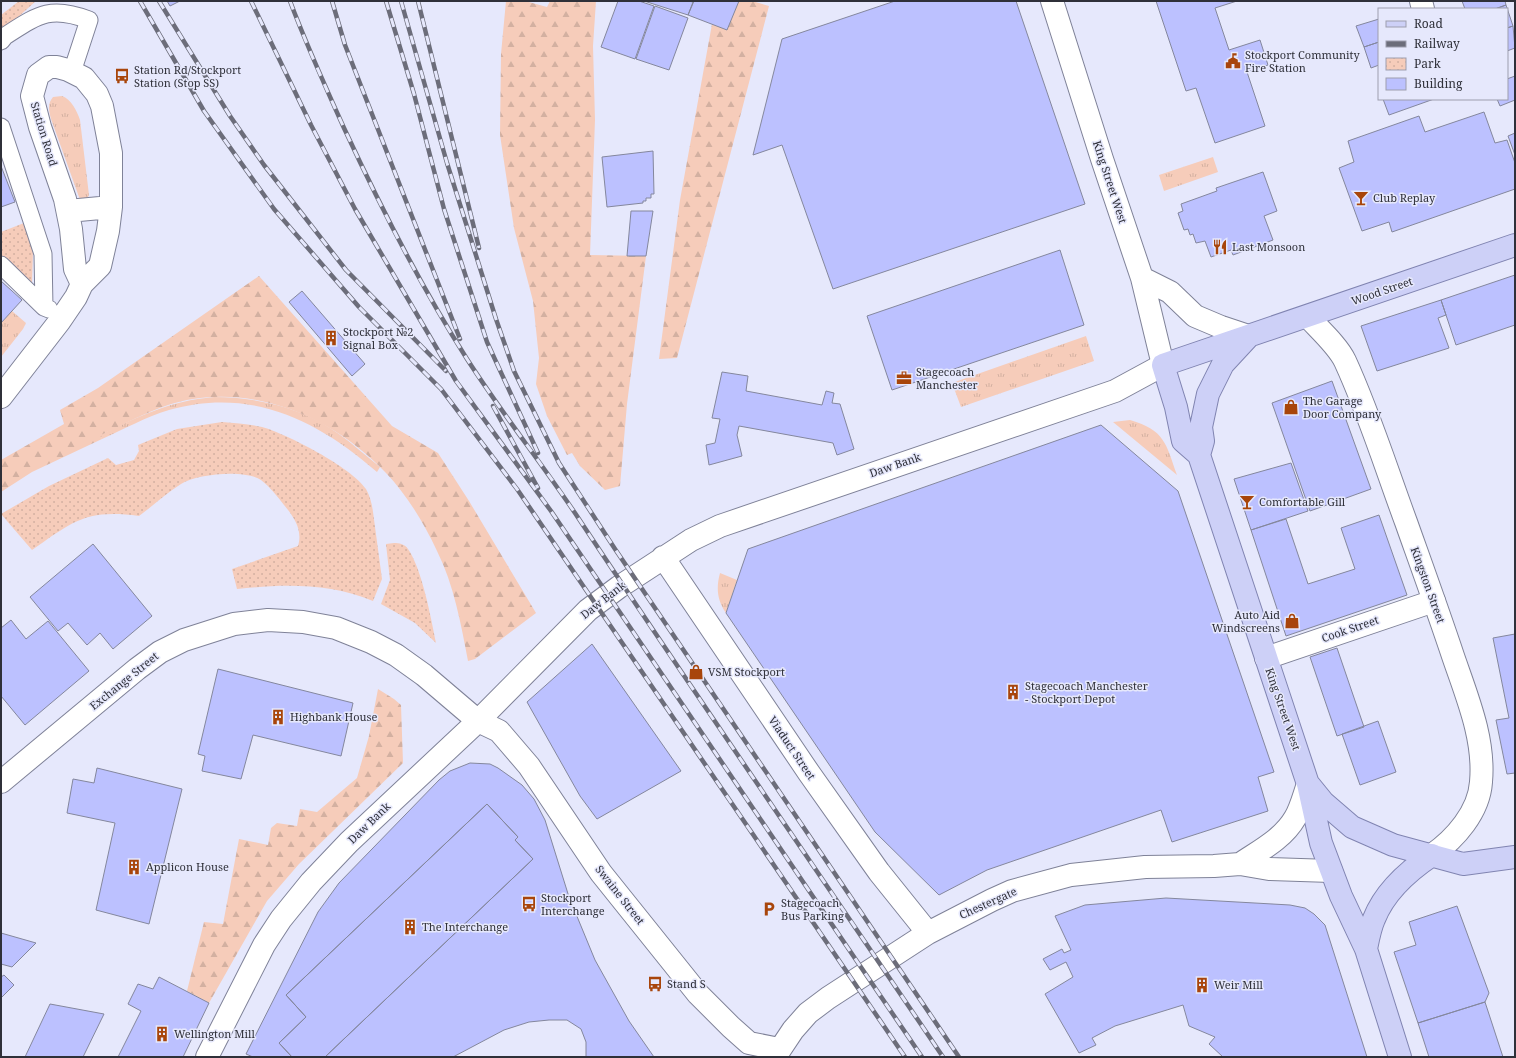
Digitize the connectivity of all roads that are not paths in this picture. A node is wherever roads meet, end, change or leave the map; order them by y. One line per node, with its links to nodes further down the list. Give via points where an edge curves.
1 (69, 1): 3 (street)
2 (1052, 1): 11 (street, King Street West)
3 (90, 20): 4 (street, via 59,12 37,16); 5 (street)
4 (1, 41)
5 (72, 72): 7 (street, Station Road, via 91,85 102,106 112,153); 8 (street, Station Road, via 58,67 49,67 41,71 32,96)
6 (1, 127): 13 (street, via 43,254)
7 (111, 207): 8 (street); 12 (street, Station Road, via 100,266)
8 (68, 211): 12 (street, Station Road, via 75,269)
9 (1515, 245): 15 (main road, Wood Street)
10 (1, 265): 13 (street)
11 (1142, 278): 16 (street, via 1170,292 1195,316); 17 (street, King Street West)
12 (82, 284): 14 (street, Station Road)
13 (44, 307): 14 (street)
14 (65, 314): 18 (street, Station Road)
15 (1308, 317): 16 (main road, Wood Street); 21 (street, Kingston Street, via 1344,359 1361,398)
16 (1248, 336): 17 (main road); 19 (main road, via 1223,364 1208,394 1201,427 1203,441)
17 (1163, 364): 19 (main road, King Street West, via 1183,441); 20 (street, Daw Bank, via 1115,391 720,526)
18 (1, 397)
19 (1199, 455): 22 (main road, King Street West)
20 (663, 557): 23 (street, Daw Bank, via 588,610); 30 (street, Viaduct Street, via 809,774 879,872)
21 (1434, 601): 22 (street, Cook Street); 26 (street, Kingston Street, via 1476,725 1482,762 1480,791 1470,816 1455,836)
22 (1266, 658): 25 (main road, King Street West)
23 (478, 721): 24 (street, Exchange Street, via 424,675 396,655 371,642 336,628 303,622 252,621 210,630 160,652); 32 (street, Swaine Street, via 499,731 529,766 591,859 698,994 749,1043); 33 (street, Daw Bank, via 349,842 311,882 281,919 241,986)
24 (1, 782)
25 (1308, 784): 26 (main road, via 1323,802 1352,827 1393,845); 28 (street, Chestergate, via 1294,818 1282,833 1272,843); 29 (main road, King Street West, via 1321,842)
26 (1432, 855): 27 (main road, via 1463,864); 31 (main road, via 1406,873 1382,903 1374,919)
27 (1515, 857)
28 (1240, 864): 29 (street, Chestergate, via 1269,870); 30 (street, Chestergate, via 1145,867 1071,875 1012,891)
29 (1331, 871): 31 (main road, King Street West)
30 (928, 933): 32 (street, Chestergate, via 808,1012)
31 (1366, 949): 34 (main road, King Street West)
32 (777, 1053)
33 (207, 1057)
34 (1400, 1057)

